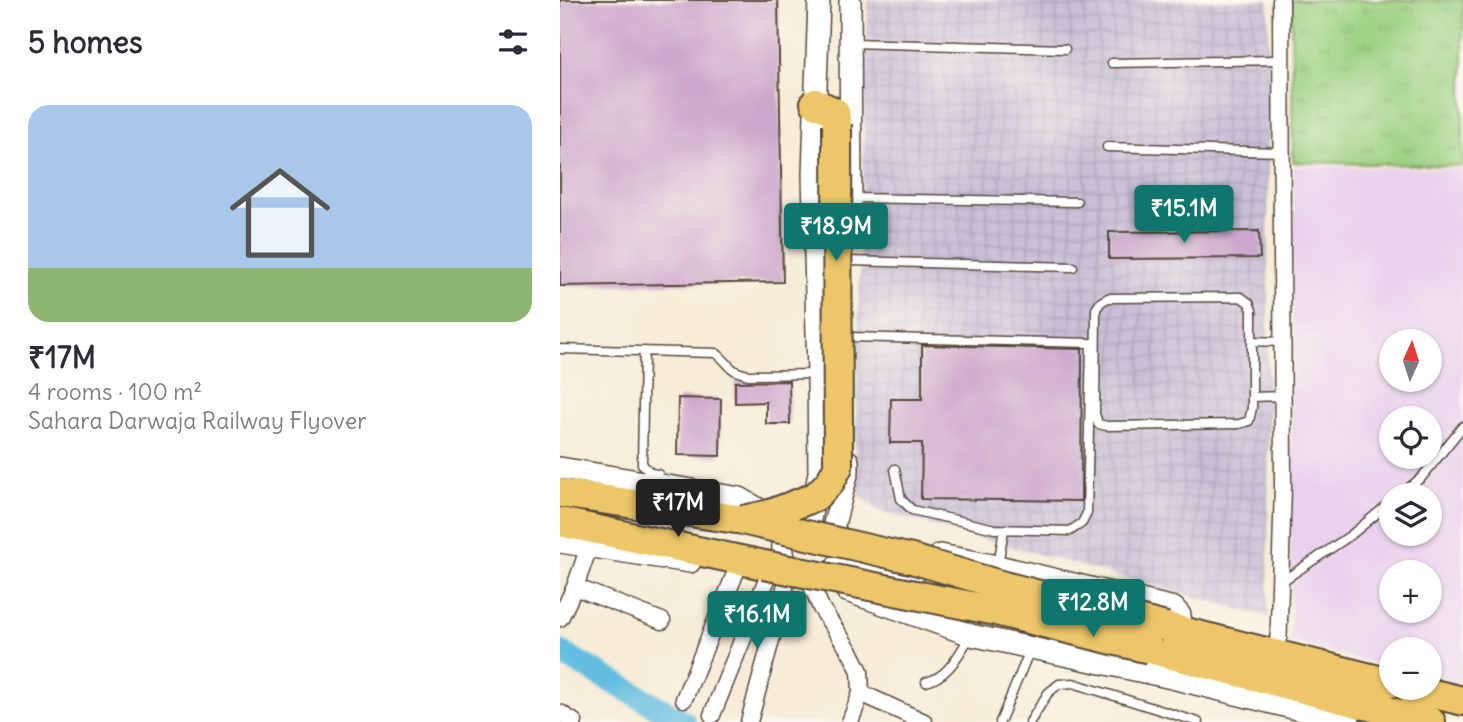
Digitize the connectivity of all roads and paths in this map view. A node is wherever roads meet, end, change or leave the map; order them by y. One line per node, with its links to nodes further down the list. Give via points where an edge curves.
1 (819, 0): 8 (street)
2 (850, 0): 4 (street)
3 (1281, 0): 6 (street)
4 (850, 43): 5 (lane); 11 (street)
5 (1065, 49)
6 (1281, 60): 7 (lane); 10 (street)
7 (1112, 63)
8 (816, 103): 20 (street, via 813,174); 32 (highway, bridge, via 835,112 837,124 838,467)
9 (1107, 147): 10 (lane)
10 (1282, 152): 17 (street)
11 (851, 198): 12 (lane); 13 (street)
12 (1077, 202)
13 (850, 261): 14 (lane); 15 (street)
14 (1073, 267)
15 (849, 337): 34 (lane, via 1091,343 1087,513 1083,523 1070,531); 35 (street, via 848,471)
16 (1252, 341): 17 (lane); 22 (lane); 22 (lane, via 1252,310 1241,297 1108,298 1096,309 1098,424 1239,424 1249,421)
17 (1283, 342): 21 (street)
18 (560, 349): 19 (lane)
19 (644, 351): 20 (lane, via 716,353 732,370 749,375); 26 (lane, via 642,464 650,473)
20 (818, 374): 32 (street, via 819,473)
21 (1283, 396): 22 (lane); 41 (street)
22 (1252, 397)
23 (1463, 426): 28 (lane)
24 (560, 468): 30 (street)
25 (895, 469): 34 (lane, via 901,499 912,510)
26 (663, 475)
27 (676, 478): 30 (lane, via 727,488)
28 (1415, 483)
29 (560, 493): 30 (highway, via 720,515)
30 (742, 509): 32 (street); 32 (highway, bridge); 48 (highway, bridge, via 1004,586)
31 (1379, 512): 41 (lane)
32 (806, 515): 35 (street); 40 (street, via 782,546 787,565)
33 (560, 522): 48 (highway, bridge, via 991,610 1149,649)
34 (1004, 530): 38 (lane)
35 (836, 532): 38 (street); 40 (street, via 842,553)
36 (560, 542): 37 (street)
37 (589, 547): 39 (street); 43 (street)
38 (998, 566): 48 (street, via 1174,608 1180,615)
39 (737, 569): 40 (street); 54 (street)
40 (804, 573): 42 (lane); 46 (street); 52 (street, via 860,671); 57 (street); 60 (street)
41 (1281, 582): 49 (street)
42 (932, 585)
43 (575, 587): 44 (street); 45 (street)
44 (560, 618)
45 (663, 621)
46 (971, 635): 47 (street); 51 (lane, via 950,667)
47 (1032, 648): 48 (street); 63 (lane)
48 (1174, 648): 49 (highway); 58 (highway); 66 (street, via 1290,711)
49 (1283, 666): 50 (highway); 58 (lane, via 1305,684)
50 (1379, 681)
51 (926, 682)
52 (860, 693): 61 (street); 62 (street)
53 (1442, 696): 55 (highway)
54 (684, 699)
55 (1463, 701)
56 (560, 713): 59 (street)
57 (712, 715)
58 (1436, 721)
59 (574, 722)
60 (749, 722)
61 (850, 722)
62 (924, 722)
63 (1000, 722)
64 (1030, 722): 65 (lane, via 1048,693 1059,684 1073,683)
65 (1198, 722)
66 (1349, 722)

